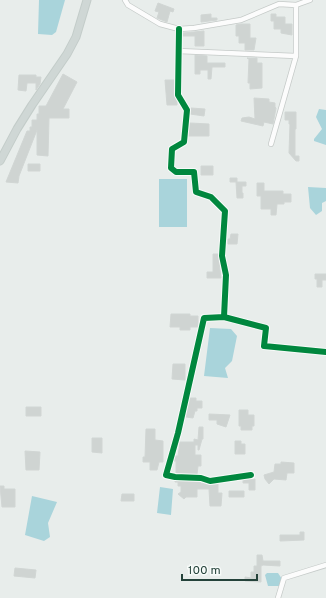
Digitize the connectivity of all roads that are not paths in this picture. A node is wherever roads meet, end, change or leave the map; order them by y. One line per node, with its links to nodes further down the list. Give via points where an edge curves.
1 (87, 0): 9 (main road, via 76,37 67,54 16,129)
2 (125, 0): 5 (street, via 128,5 160,24)
3 (310, 0): 4 (street)
4 (296, 5): 5 (street, via 279,4 241,20); 7 (street)
5 (179, 29): 6 (street)
6 (178, 51): 7 (street); 10 (street, via 178,95 187,110 184,142 172,149 171,168 176,172 194,172 196,192 212,197 226,211 222,256 226,275)
7 (296, 56): 8 (street)
8 (271, 144)
9 (0, 161)
10 (224, 317): 11 (street, via 266,328 264,346); 12 (street, via 204,318 166,475 210,481)
11 (326, 352)
12 (251, 475)
13 (326, 565): 14 (street, via 284,578)
14 (278, 598)

